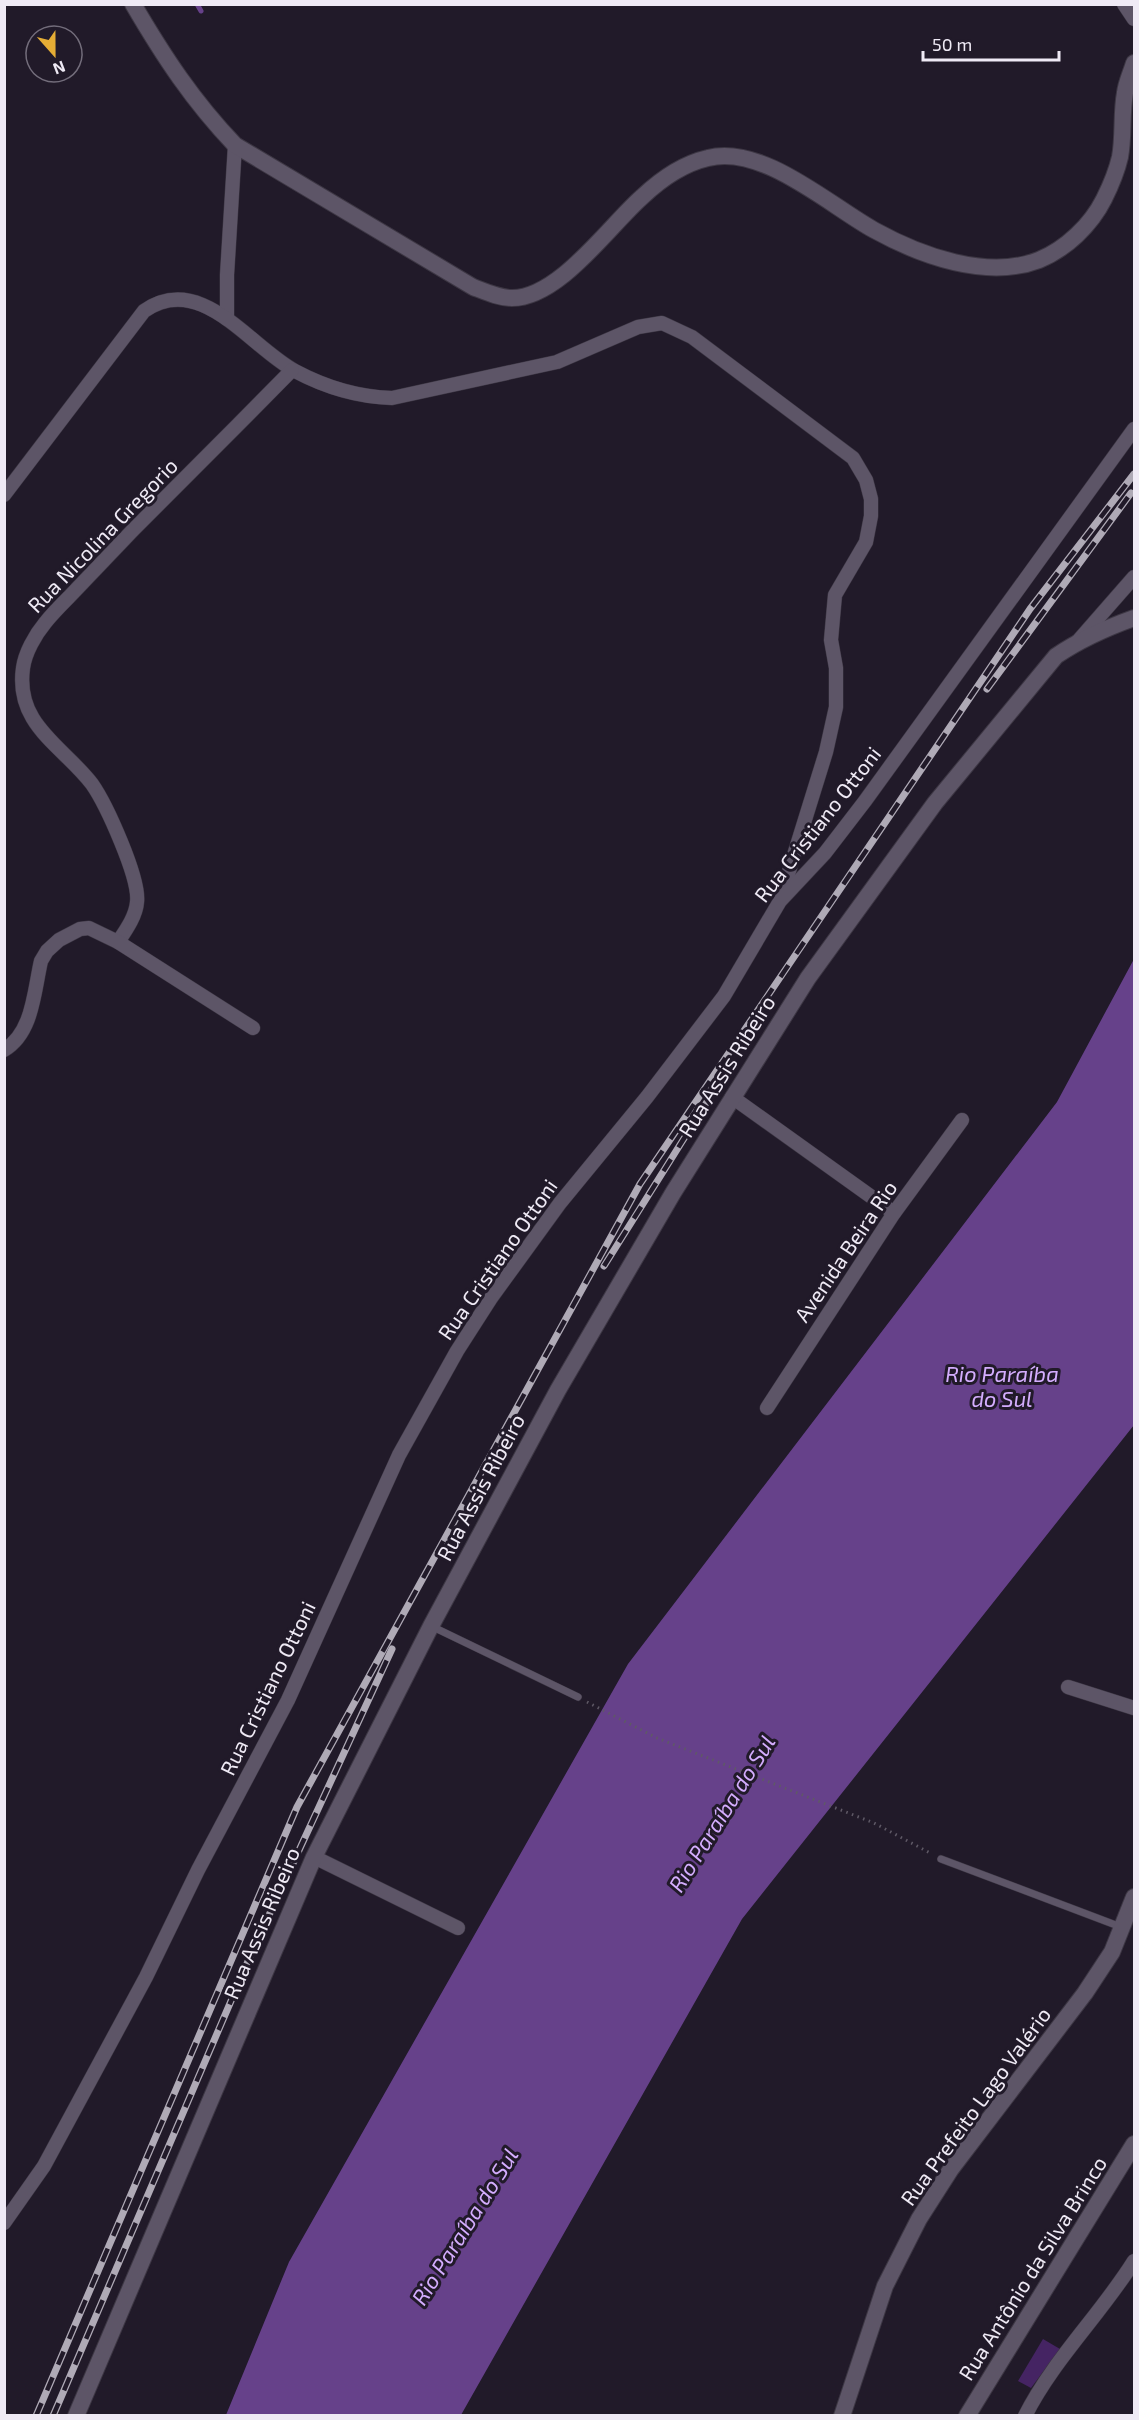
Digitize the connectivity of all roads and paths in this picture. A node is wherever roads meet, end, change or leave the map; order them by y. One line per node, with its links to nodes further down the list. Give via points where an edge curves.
1 (133, 4): 6 (street, via 169,65 208,117)
2 (1124, 4): 3 (street)
3 (1134, 20)
4 (1134, 63): 5 (street)
5 (1130, 90): 6 (street, via 1120,158 1104,200 1081,231 1056,253 1026,265 994,268 954,262 914,249 875,231 775,170 750,159 727,155 685,165 665,178 555,282 533,294 513,298 473,287)
6 (235, 145): 7 (street)
7 (227, 319): 8 (street); 10 (street, via 192,301 167,300 144,311)
8 (292, 370): 14 (street, via 340,390 392,398 557,362 638,327 662,323 700,344 853,458 866,480 871,516 866,542 835,595 831,640 836,708); 15 (street, Rua Nicolina Gregorio, via 45,623 23,668 24,699 30,714 91,783 115,827 137,902)
9 (1134, 429): 14 (street, Rua Cristiano Ottoni, via 865,801 825,853)
10 (4, 495)
11 (1134, 577): 13 (street)
12 (1134, 618): 13 (street, Rua Assis Ribeiro)
13 (1076, 643): 18 (street, Rua Assis Ribeiro, via 1056,656 935,803 808,978)
14 (780, 900): 32 (street, Rua Cristiano Ottoni, via 724,996 560,1203 491,1298 458,1352 399,1455 288,1700 146,1977 44,2166)
15 (118, 942): 16 (street); 17 (street, via 89,928 80,929 47,951 22,1035)
16 (253, 1028)
17 (4, 1050)
18 (732, 1097): 20 (street); 22 (street, Rua Assis Ribeiro, via 558,1390)
19 (962, 1120): 20 (street, Avenida Beira Rio)
20 (894, 1213): 21 (street, Avenida Beira Rio)
21 (767, 1407)
22 (431, 1626): 24 (lane); 26 (street, Rua Assis Ribeiro)
23 (1068, 1687): 25 (street)
24 (578, 1697): 27 (path, via 657,1738 874,1823)
25 (1134, 1708)
26 (314, 1857): 29 (street); 34 (street, Rua Assis Ribeiro)
27 (941, 1859): 30 (lane)
28 (1134, 1897): 30 (street, Rua Prefeito Lago Valério)
29 (458, 1928)
30 (1129, 1930): 35 (street, Rua Prefeito Lago Valério, via 951,2169 920,2219 885,2286)
31 (1134, 2144): 36 (street, Rua Antônio da Silva Brinco)
32 (4, 2223)
33 (1134, 2261): 37 (street, via 1114,2293 1039,2389)
34 (76, 2415)
35 (842, 2415)
36 (967, 2415)
37 (1025, 2415)

